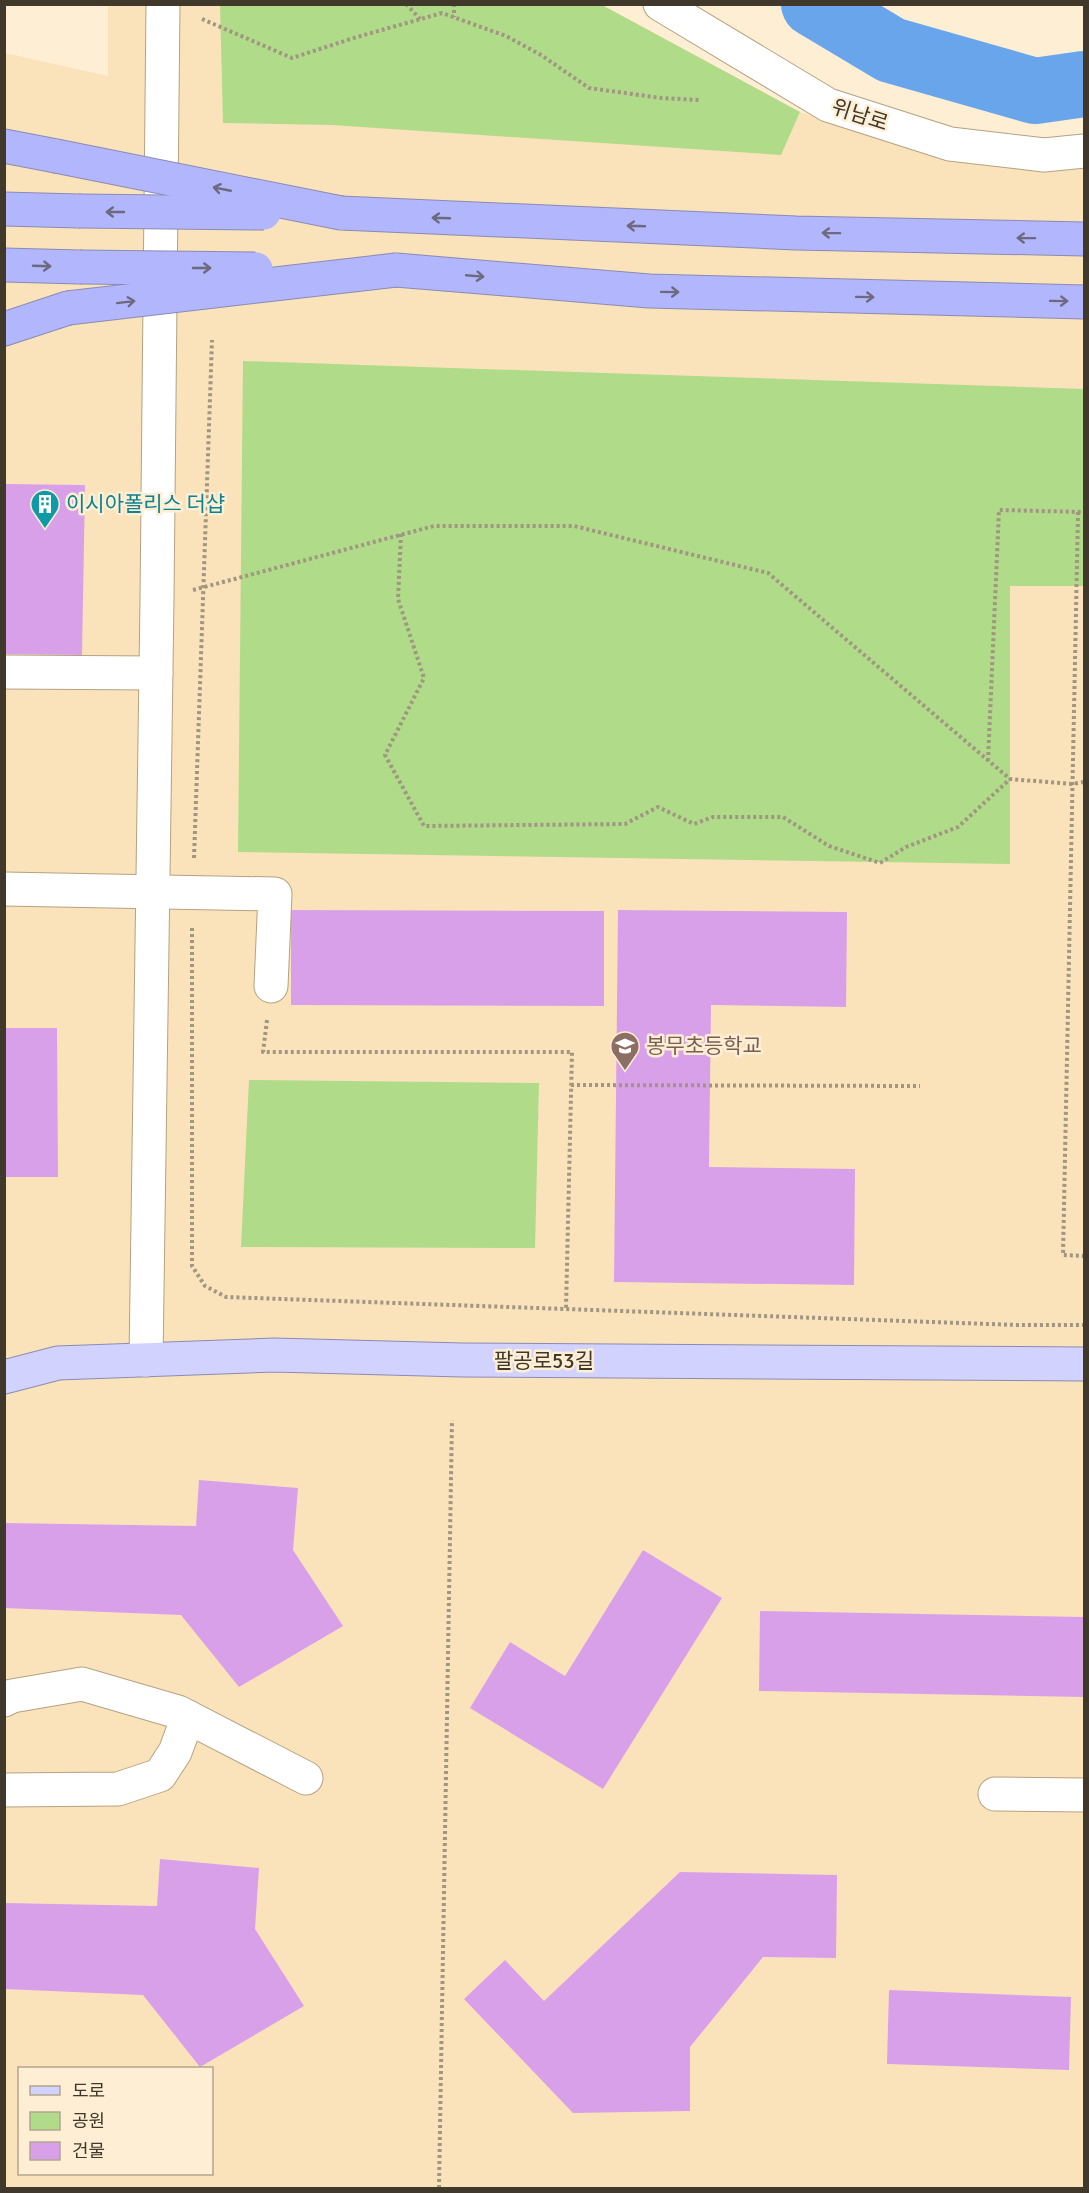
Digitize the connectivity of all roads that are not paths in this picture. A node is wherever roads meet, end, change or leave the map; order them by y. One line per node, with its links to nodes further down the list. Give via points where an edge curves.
1 (163, 4): 13 (street)
2 (660, 4): 4 (street, 위남로, via 828,105 950,144 1044,155)
3 (4, 146): 6 (highway, one-way to 3, bridge)
4 (1084, 151)
5 (4, 209): 6 (highway, one-way to 5, bridge)
6 (341, 213): 7 (highway, one-way to 6, via 796,233)
7 (1084, 239)
8 (4, 265): 9 (highway, one-way to 9, bridge)
9 (396, 270): 10 (highway, one-way to 10, via 649,291); 11 (highway, one-way to 9, bridge, via 68,308)
10 (1084, 302)
11 (4, 329)
12 (4, 672): 13 (street)
13 (156, 674): 15 (street)
14 (4, 889): 15 (street)
15 (153, 891): 16 (street, via 275,894); 17 (street)
16 (271, 986)
17 (146, 1360): 18 (main road, 팔공로53길, via 274,1355); 19 (main road, 팔공로53길, via 58,1364)
18 (1084, 1365)
19 (4, 1377)
20 (4, 1700): 21 (street, via 82,1684)
21 (188, 1717): 22 (street); 23 (street, via 175,1752 160,1775 118,1789)
22 (306, 1778)
23 (4, 1790)
24 (995, 1794): 25 (street)
25 (1084, 1795)

